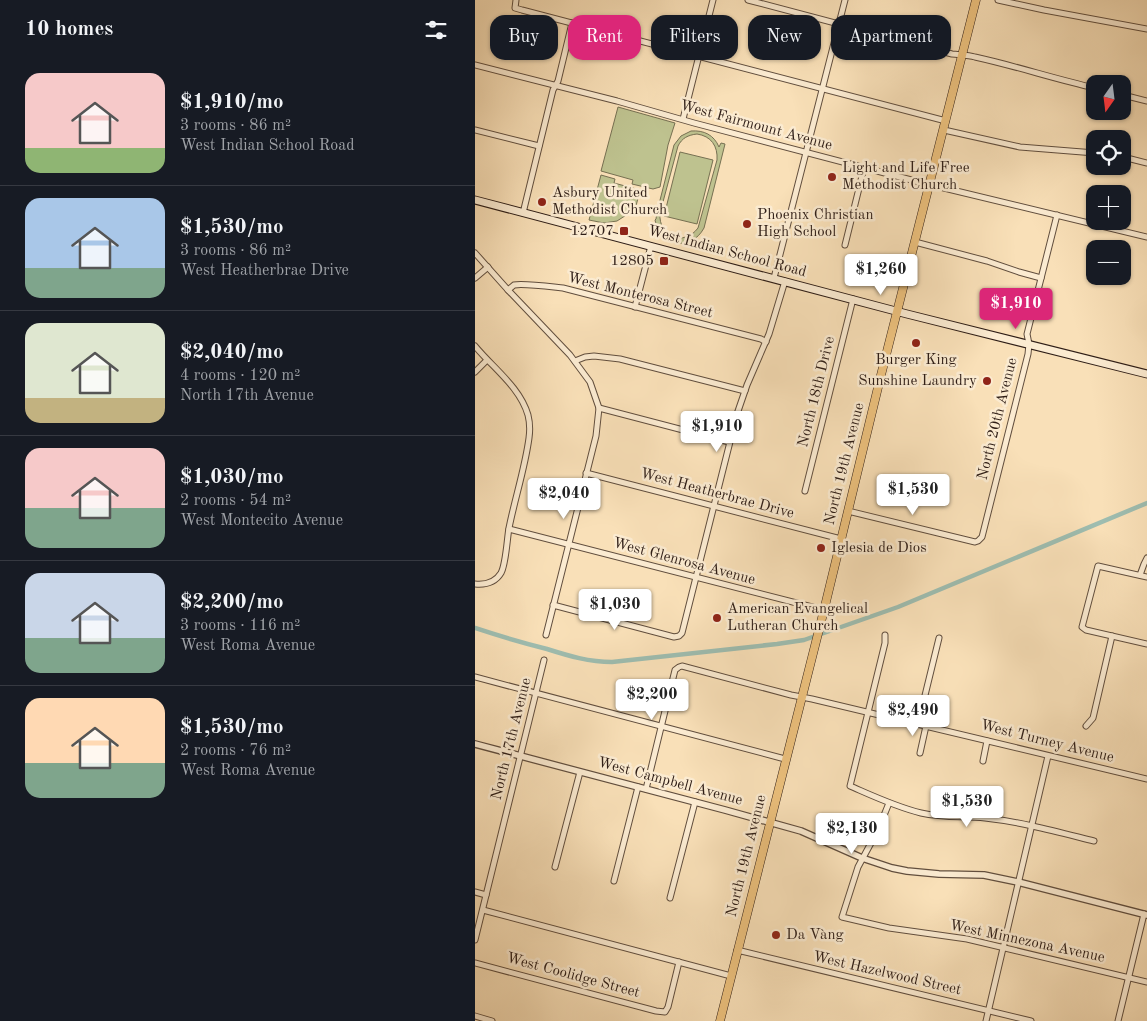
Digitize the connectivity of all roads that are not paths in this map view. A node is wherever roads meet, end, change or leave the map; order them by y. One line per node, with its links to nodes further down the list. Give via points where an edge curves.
1 (516, 0): 9 (street, via 515,8)
2 (713, 0): 7 (street)
3 (748, 0): 10 (street)
4 (845, 0): 8 (street)
5 (976, 0): 14 (main road, North 19th Avenue)
6 (998, 0): 11 (street)
7 (709, 15)
8 (841, 15)
9 (568, 22)
10 (831, 22)
11 (1147, 29)
12 (568, 38): 19 (street)
13 (951, 54): 14 (street)
14 (962, 55): 20 (street); 25 (main road, North 19th Avenue)
15 (831, 56): 21 (street)
16 (697, 60): 24 (street)
17 (714, 60): 21 (street)
18 (475, 65): 19 (street, West Fairmount Avenue)
19 (555, 86): 24 (street, West Fairmount Avenue); 28 (street)
20 (1086, 86)
21 (823, 88): 25 (street); 30 (street)
22 (1131, 97): 23 (street)
23 (1147, 101)
24 (683, 120): 30 (street, West Fairmount Avenue)
25 (946, 121): 27 (main road, North 19th Avenue)
26 (475, 130): 28 (street)
27 (943, 130): 29 (street, via 1020,147); 34 (main road, North 19th Avenue)
28 (539, 146): 36 (street)
29 (1086, 152)
30 (806, 153): 33 (street, West Fairmount Avenue); 45 (street)
31 (1131, 159): 32 (street)
32 (1147, 163)
33 (865, 168): 34 (street, West Fairmount Avenue); 40 (street)
34 (930, 184): 37 (street, West Fairmount Avenue); 39 (main road, North 19th Avenue)
35 (475, 200): 36 (main road, West Indian School Road)
36 (523, 213): 41 (main road, West Indian School Road)
37 (1057, 215): 38 (street, West Fairmount Avenue); 46 (street, North 20th Avenue)
38 (1147, 237)
39 (915, 242): 46 (street); 51 (main road, North 19th Avenue)
40 (845, 245)
41 (651, 246): 45 (main road, West Indian School Road); 50 (street)
42 (475, 253): 43 (street)
43 (487, 267): 44 (street); 48 (street)
44 (475, 278)
45 (774, 278): 47 (main road, West Indian School Road)
46 (1041, 278): 53 (street, North 20th Avenue, via 1027,334)
47 (785, 282): 49 (main road, West Indian School Road); 52 (street)
48 (508, 290): 50 (street, West Monterosa Street, via 514,285 550,286); 56 (street)
49 (853, 299): 51 (main road, West Indian School Road); 63 (street, North 18th Drive)
50 (635, 307): 52 (street, West Monterosa Street)
51 (898, 311): 53 (main road, West Indian School Road); 65 (main road, North 19th Avenue)
52 (766, 342): 59 (street)
53 (1029, 344): 58 (main road, West Indian School Road); 65 (street, North 20th Avenue, via 982,537 978,541)
54 (475, 346): 55 (street)
55 (487, 360): 57 (street); 66 (street, via 518,394 528,418 528,446)
56 (575, 361): 59 (street, via 594,356 620,359); 60 (street, via 590,382)
57 (475, 372)
58 (1147, 374)
59 (745, 391): 61 (street)
60 (599, 408): 61 (street); 62 (street, via 596,436)
61 (729, 442): 64 (street)
62 (586, 472): 64 (street, West Heatherbrae Drive); 68 (street)
63 (805, 491)
64 (713, 506): 67 (street, West Heatherbrae Drive); 71 (street)
65 (848, 511): 67 (main road, North 19th Avenue)
66 (509, 529): 68 (street, West Glenrosa Avenue); 73 (street, via 502,572 491,583)
67 (841, 539): 75 (main road, North 19th Avenue)
68 (568, 544): 71 (street, West Glenrosa Avenue); 74 (street)
69 (1147, 558): 70 (street)
70 (1141, 575): 72 (street); 78 (street, via 1098,566 1082,627)
71 (696, 577): 74 (street, via 682,633 674,637); 75 (street, West Glenrosa Avenue)
72 (1147, 577)
73 (475, 584)
74 (553, 605): 76 (street)
75 (824, 610): 84 (main road, North 19th Avenue)
76 (546, 635)
77 (885, 635): 85 (street)
78 (1112, 636): 80 (street); 88 (street, via 1093,718)
79 (939, 638): 86 (street)
80 (1147, 644)
81 (544, 660): 83 (street, North 17th Avenue)
82 (475, 677): 83 (street)
83 (537, 693): 89 (street); 93 (street, North 17th Avenue)
84 (801, 697): 85 (street, West Turney Avenue); 89 (street, West Turney Avenue, via 679,667 675,670); 95 (main road, North 19th Avenue)
85 (868, 712): 86 (street, West Turney Avenue); 102 (street, via 850,786)
86 (918, 724): 87 (street, West Turney Avenue)
87 (926, 726): 90 (street, West Turney Avenue); 92 (street)
88 (1086, 726)
89 (661, 727): 95 (street); 100 (street)
90 (987, 742): 94 (street, West Turney Avenue); 96 (street)
91 (475, 744): 93 (street, West Campbell Avenue)
92 (920, 753)
93 (521, 756): 97 (street, West Campbell Avenue); 111 (street, North 17th Avenue)
94 (1048, 756): 98 (street, West Turney Avenue); 104 (street)
95 (785, 759): 103 (main road, North 19th Avenue)
96 (983, 761)
97 (580, 772): 99 (street, West Campbell Avenue); 107 (street)
98 (1147, 779)
99 (638, 787): 100 (street, West Campbell Avenue); 108 (street)
100 (646, 789): 101 (street, West Campbell Avenue)
101 (695, 802): 103 (street, West Campbell Avenue); 112 (street)
102 (889, 803): 104 (street, via 931,815 983,818); 106 (street)
103 (770, 822): 106 (street, West Campbell Avenue, via 808,834); 117 (main road, North 19th Avenue)
104 (1032, 826): 105 (street); 109 (street)
105 (1094, 841)
106 (862, 858): 109 (street, West Campbell Avenue, via 907,872 984,875); 116 (street, West Minnezona Avenue, via 842,917)
107 (555, 867)
108 (614, 881)
109 (1018, 882): 114 (street, West Campbell Avenue); 116 (street)
110 (475, 892): 111 (street)
111 (486, 895): 113 (street, North 17th Avenue)
112 (670, 898)
113 (483, 910): 115 (street, North 17th Avenue); 118 (street)
114 (1145, 914): 121 (street)
115 (475, 940)
116 (1002, 947): 121 (street, West Minnezona Avenue); 123 (street)
117 (737, 950): 120 (main road, North 19th Avenue); 123 (street, West Hazelwood Street)
118 (679, 962): 119 (street, West Coolidge Street, via 665,1012); 120 (street)
119 (475, 963)
120 (731, 976): 126 (main road, North 19th Avenue)
121 (1128, 978): 122 (street, West Minnezona Avenue); 129 (street)
122 (1147, 982)
123 (988, 1011): 127 (street); 128 (street, West Hazelwood Street)
124 (475, 1016): 125 (street)
125 (492, 1021)
126 (719, 1021)
127 (986, 1021)
128 (1031, 1021)
129 (1118, 1021)

